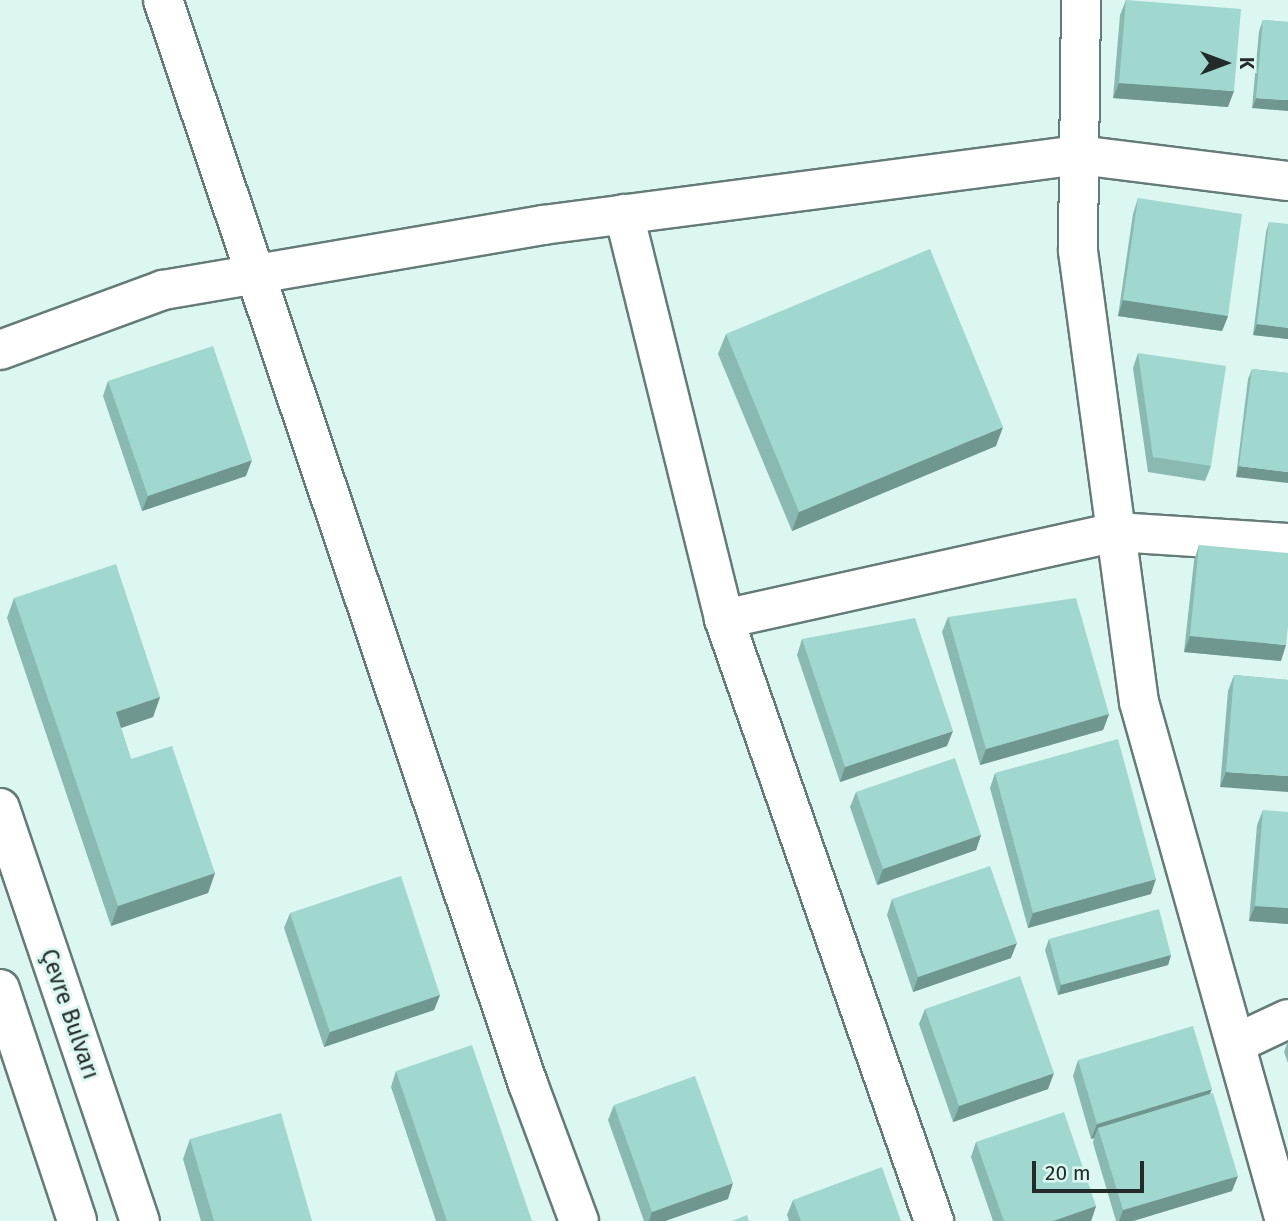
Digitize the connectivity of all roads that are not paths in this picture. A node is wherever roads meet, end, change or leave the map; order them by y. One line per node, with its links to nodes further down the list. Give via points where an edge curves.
1 (163, 0): 6 (street)
2 (1081, 0): 3 (street)
3 (1079, 155): 4 (street); 5 (street); 8 (street, via 1078,251)
4 (1288, 181)
5 (624, 214): 6 (street); 10 (street)
6 (253, 275): 7 (street, via 163,290); 17 (street, via 528,1084)
7 (0, 350)
8 (1116, 532): 9 (street); 10 (street); 14 (street, via 1139,702)
9 (1288, 543)
10 (724, 619): 18 (street)
11 (0, 808): 16 (street, Çevre Bulvarı)
12 (0, 989): 15 (street)
13 (1288, 1019): 14 (street)
14 (1237, 1043): 19 (street)
15 (77, 1221)
16 (140, 1221)
17 (579, 1221)
18 (934, 1221)
19 (1285, 1221)

